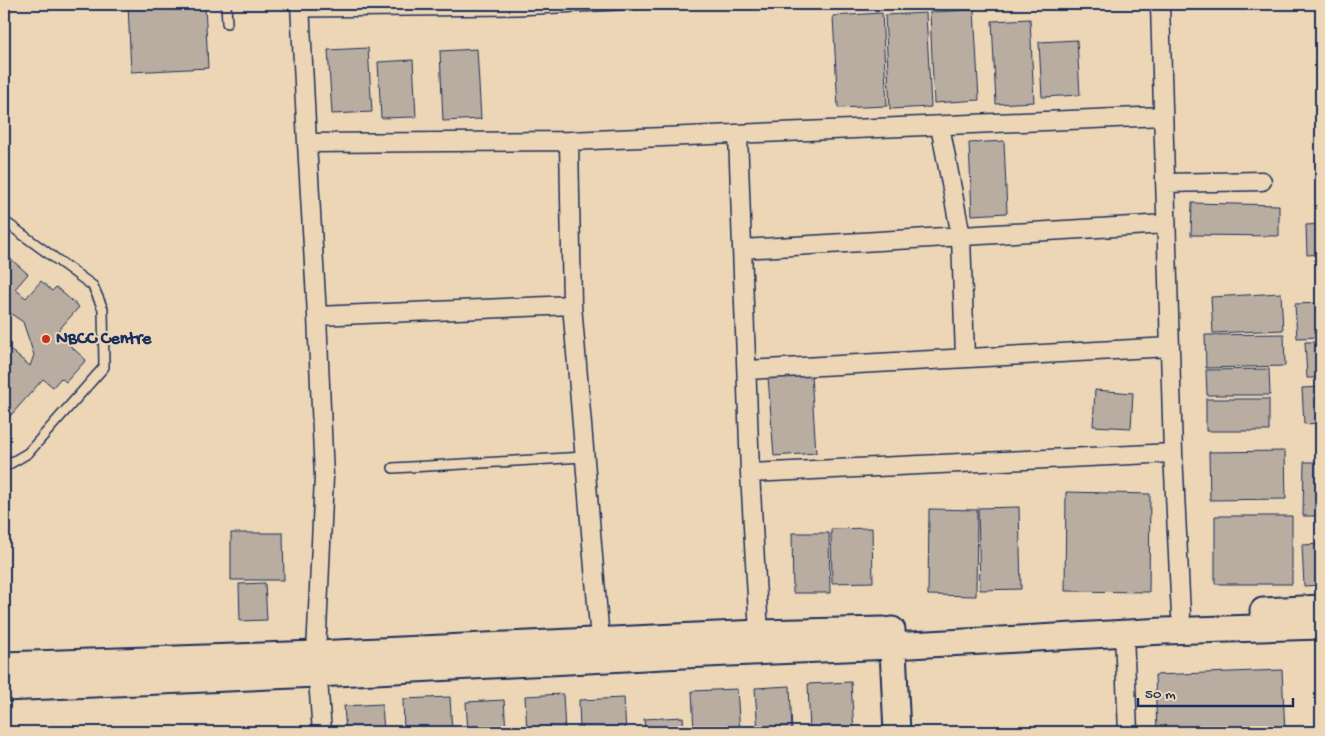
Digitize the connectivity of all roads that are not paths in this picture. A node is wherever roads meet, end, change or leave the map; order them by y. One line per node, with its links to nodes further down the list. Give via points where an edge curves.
1 (226, 4): 5 (lane)
2 (638, 4): 4 (lane, via 518,10)
3 (1160, 4): 6 (street)
4 (300, 8): 10 (street)
5 (227, 23)
6 (1163, 116): 7 (street); 12 (street)
7 (940, 126): 8 (street); 15 (street)
8 (738, 134): 9 (street); 16 (street)
9 (569, 141): 10 (street); 17 (street)
10 (306, 143): 18 (street)
11 (1262, 181): 12 (street)
12 (1165, 182): 14 (street)
13 (4, 221): 24 (lane, via 93,286 103,309 104,367 28,453)
14 (1166, 224): 15 (street); 19 (street)
15 (961, 236): 16 (street); 20 (street)
16 (742, 249): 21 (street)
17 (572, 306): 18 (street); 23 (street)
18 (317, 316): 34 (street, via 324,477)
19 (1170, 347): 20 (street); 22 (street)
20 (965, 358): 21 (street)
21 (747, 370): 26 (street)
22 (1173, 454): 26 (street); 28 (street)
23 (584, 456): 25 (lane); 33 (street)
24 (4, 467)
25 (392, 468)
26 (750, 473): 30 (street)
27 (1321, 608): 28 (street)
28 (1181, 615): 32 (street)
29 (1321, 626): 31 (street)
30 (759, 633): 32 (street); 33 (street)
31 (1124, 634): 32 (street); 39 (street)
32 (892, 638): 33 (street); 38 (street)
33 (601, 649): 34 (street)
34 (317, 664): 35 (street); 36 (street); 37 (street)
35 (4, 665)
36 (4, 688)
37 (322, 732)
38 (897, 732)
39 (1128, 732)

